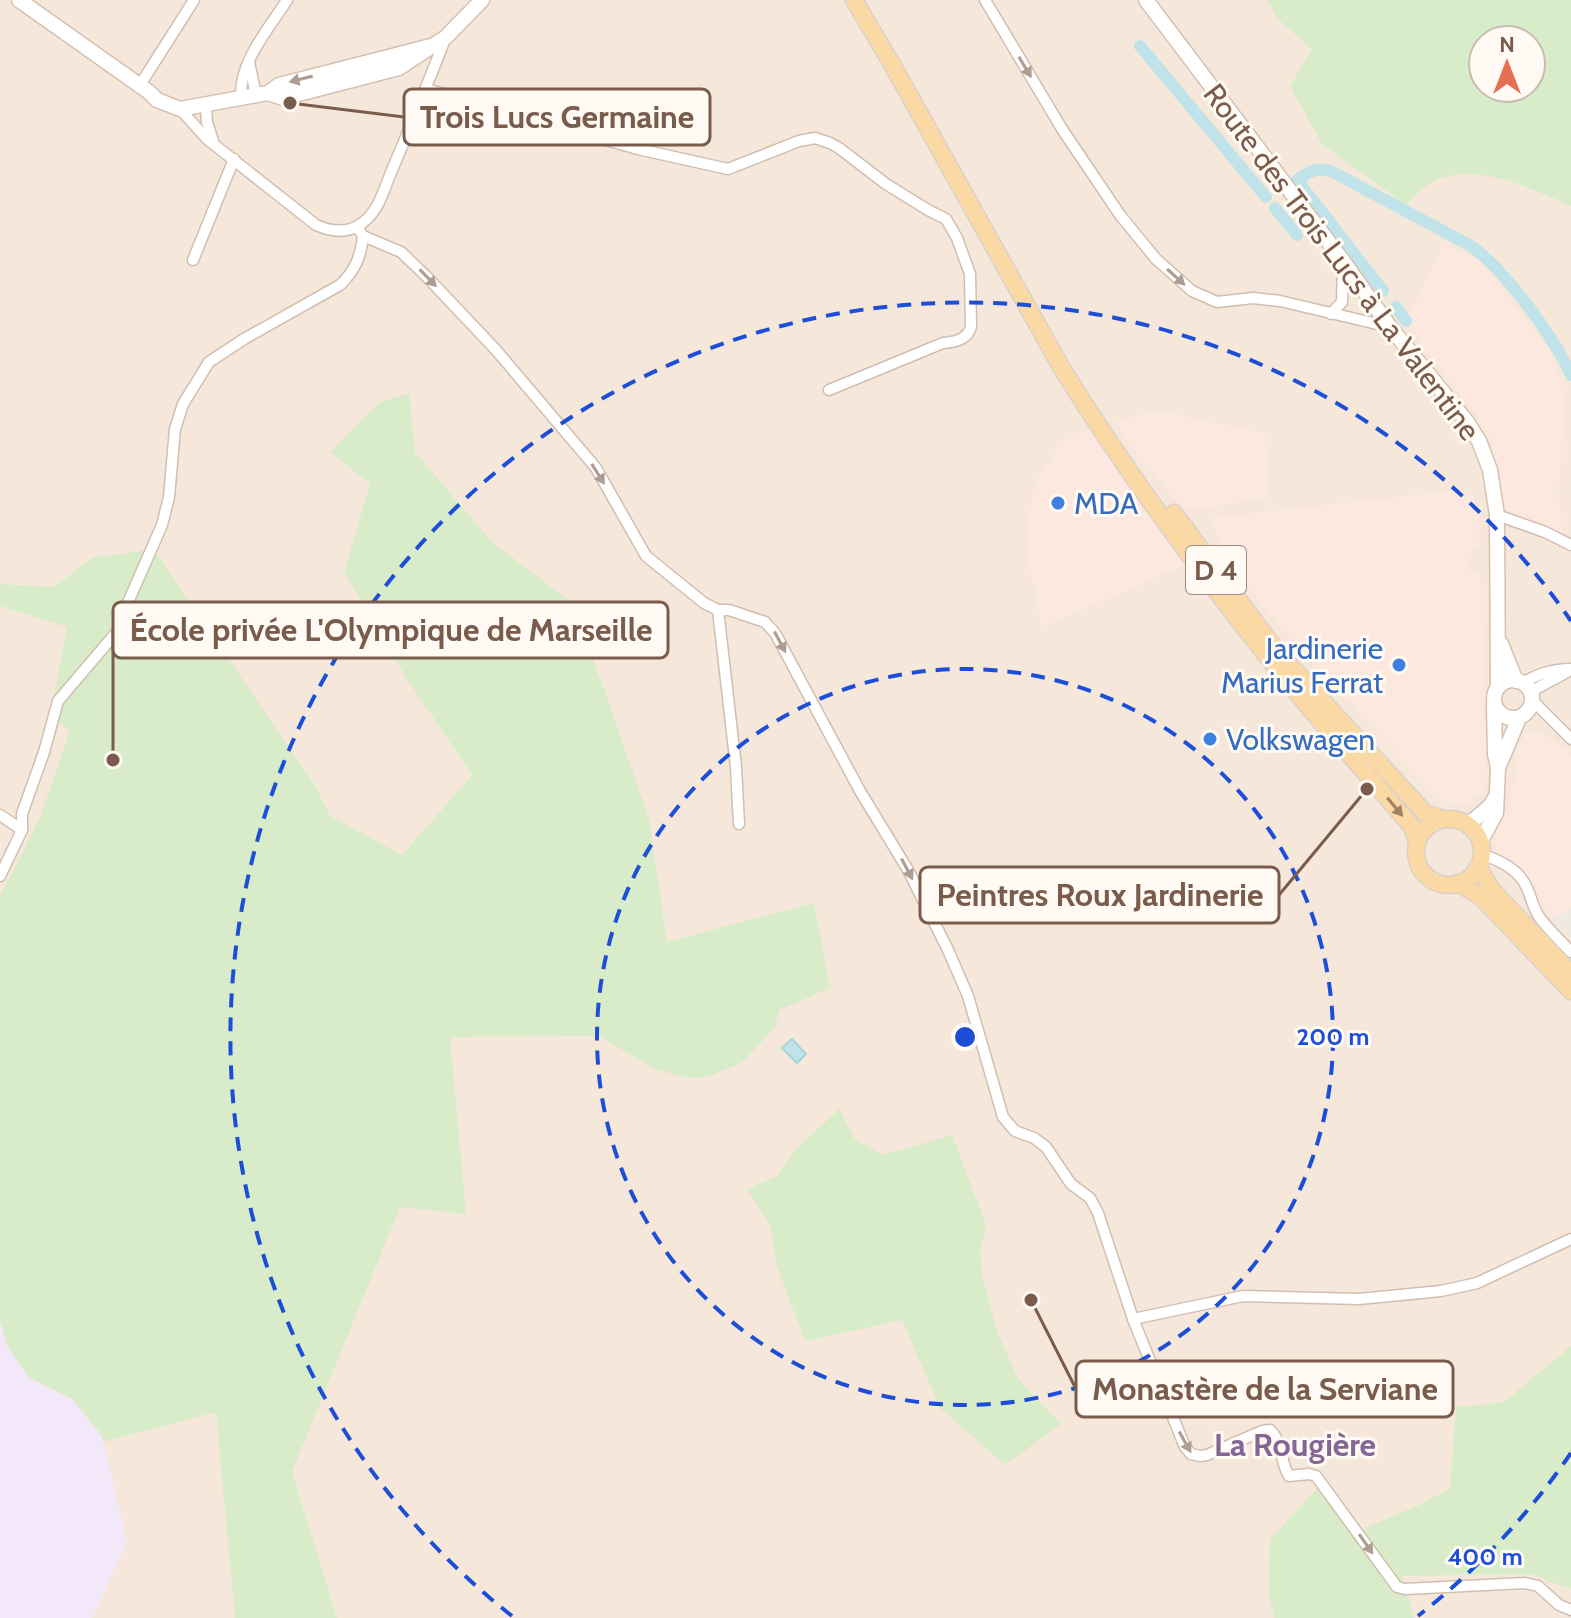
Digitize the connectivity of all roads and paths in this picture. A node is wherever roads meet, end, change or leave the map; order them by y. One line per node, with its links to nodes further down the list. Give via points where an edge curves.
1 (194, 0): 9 (street)
2 (287, 0): 11 (street, via 249,60)
3 (482, 0): 8 (street)
4 (854, 0): 18 (main road, D 4)
5 (985, 0): 19 (street, one-way to 19, via 1062,129 1156,259 1192,291 1217,302 1253,298)
6 (1146, 0): 17 (street, Route des Trois Lucs à La Valentine)
7 (30, 3): 9 (street)
8 (446, 37): 10 (street); 11 (street, via 431,46)
9 (144, 89): 12 (street)
10 (426, 89): 15 (street, via 375,210); 21 (street, via 728,169 815,138 839,148 886,184 946,219 970,274 969,334)
11 (255, 95): 12 (street)
12 (194, 107): 13 (street); 13 (street, via 207,122)
13 (213, 143): 14 (street)
14 (234, 159): 15 (street, via 316,225 329,231); 16 (street)
15 (360, 231): 24 (street, one-way to 24, via 401,252 496,350 596,468 646,556); 38 (street, via 362,250 350,276 209,362 183,404 162,525 121,624 58,701 22,814)
16 (193, 260)
17 (1343, 261): 19 (street, via 1342,302); 20 (street, Route des Trois Lucs à La Valentine)
18 (1020, 293): 35 (main road, D 4, via 1143,472 1276,650 1425,813); 39 (main road, D 4, one-way to 39, via 1081,399 1210,583 1412,827)
19 (1331, 314): 20 (street)
20 (1390, 327): 22 (street, Route des Trois Lucs à La Valentine, via 1476,435 1490,470)
21 (829, 390)
22 (1497, 515): 23 (street); 25 (street, Route des Trois Lucs à La Valentine)
23 (1571, 545)
24 (718, 610): 36 (street); 47 (street, one-way to 47, via 765,622 775,633 948,950 968,996 1003,1117 1015,1131 1046,1147 1071,1184 1090,1198)
25 (1499, 636): 27 (street, Route des Trois Lucs à La Valentine); 28 (street, Route des Trois Lucs à La Valentine)
26 (1571, 670): 28 (street)
27 (1498, 687): 28 (street, via 1510,680); 29 (street)
28 (1525, 689): 30 (street, via 1528,711); 31 (street, Route des Trois Lucs à La Valentine)
29 (1494, 706): 30 (street, via 1504,717); 32 (street)
30 (1519, 718): 32 (street)
31 (1571, 739)
32 (1498, 768): 33 (street)
33 (1497, 792): 37 (street); 40 (street, via 1496,813)
34 (0, 815): 38 (street)
35 (1443, 819): 37 (main road); 39 (main road)
36 (739, 824)
37 (1468, 825): 40 (main road)
38 (22, 830): 41 (street)
39 (1417, 841): 42 (main road, via 1416,859 1425,874 1440,883)
40 (1480, 854): 42 (main road, via 1470,877); 43 (street, via 1519,876 1540,919); 44 (main road, via 1491,889)
41 (0, 876)
42 (1458, 883): 45 (main road, via 1481,897)
43 (1571, 952)
44 (1571, 973)
45 (1571, 991)
46 (1571, 1239): 47 (street, via 1477,1283 1441,1291 1359,1299 1243,1296)
47 (1133, 1319): 48 (street, one-way to 48, via 1191,1454 1207,1455 1270,1430 1278,1440 1285,1472 1316,1476 1397,1587 1525,1583)
48 (1571, 1610)

